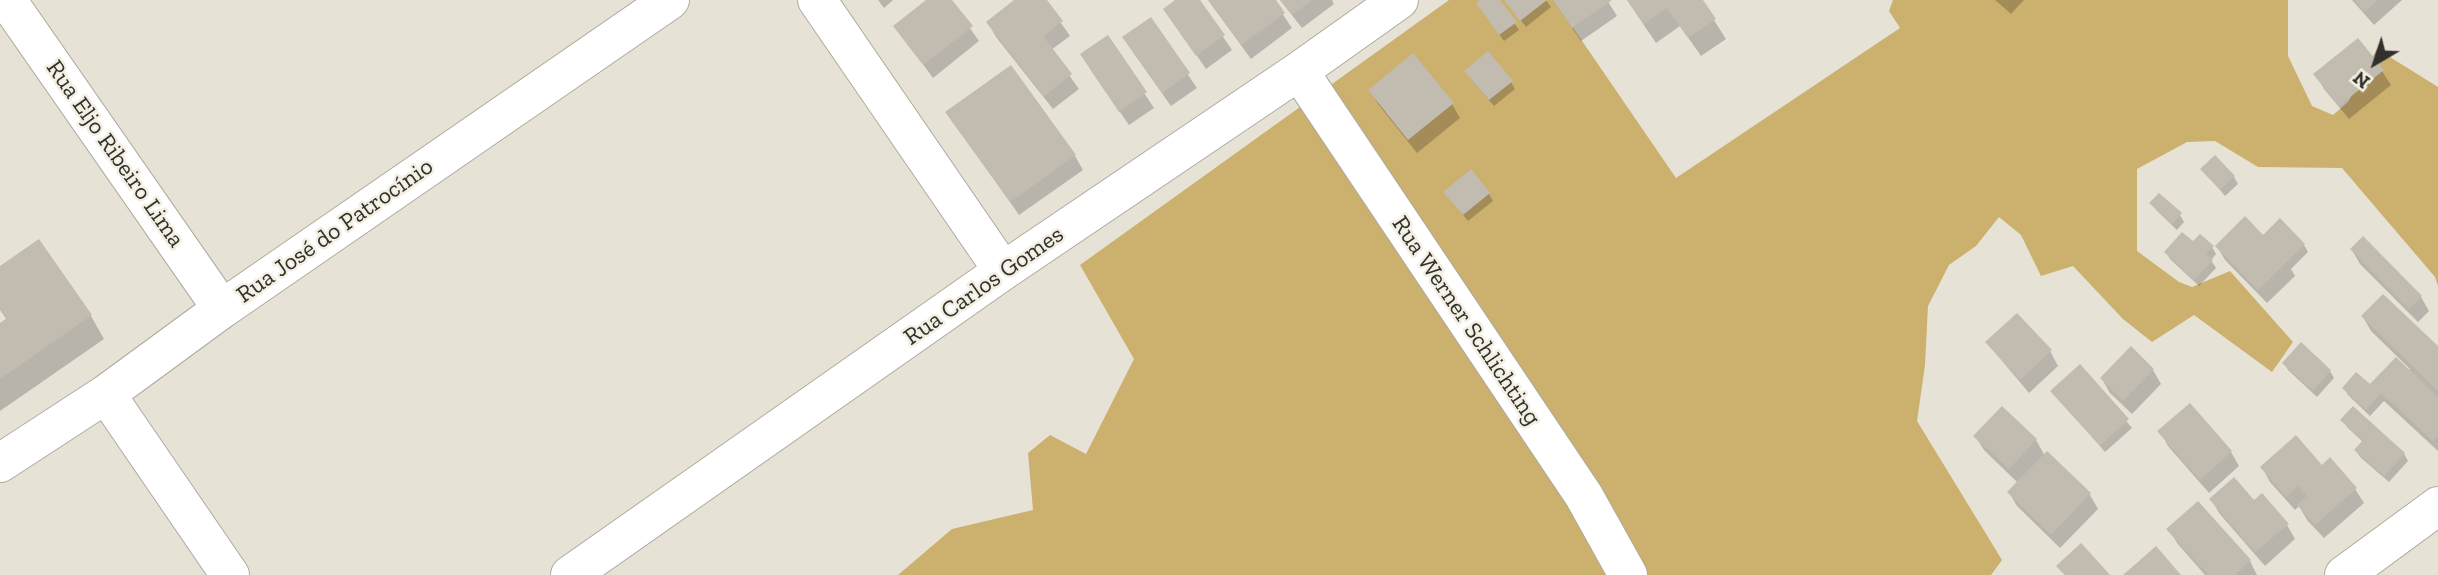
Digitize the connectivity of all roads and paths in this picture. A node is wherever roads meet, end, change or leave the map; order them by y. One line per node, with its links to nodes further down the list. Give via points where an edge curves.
1 (7, 0): 7 (street, Rua Eljo Ribeiro Lima)
2 (670, 0): 7 (street, Rua José do Patrocínio)
3 (817, 0): 6 (street)
4 (1399, 0): 5 (street, Rua Carlos Gomes)
5 (1299, 72): 6 (street, Rua Carlos Gomes); 13 (street, Rua Werner Schlichting, via 1584,496)
6 (1003, 271): 12 (street, Rua Carlos Gomes)
7 (222, 309): 8 (street, Rua José do Patrocínio)
8 (106, 394): 9 (street, Rua José do Patrocínio); 11 (street)
9 (0, 463)
10 (2438, 506): 14 (street)
11 (230, 575)
12 (570, 575)
13 (1628, 575)
14 (2344, 575)

